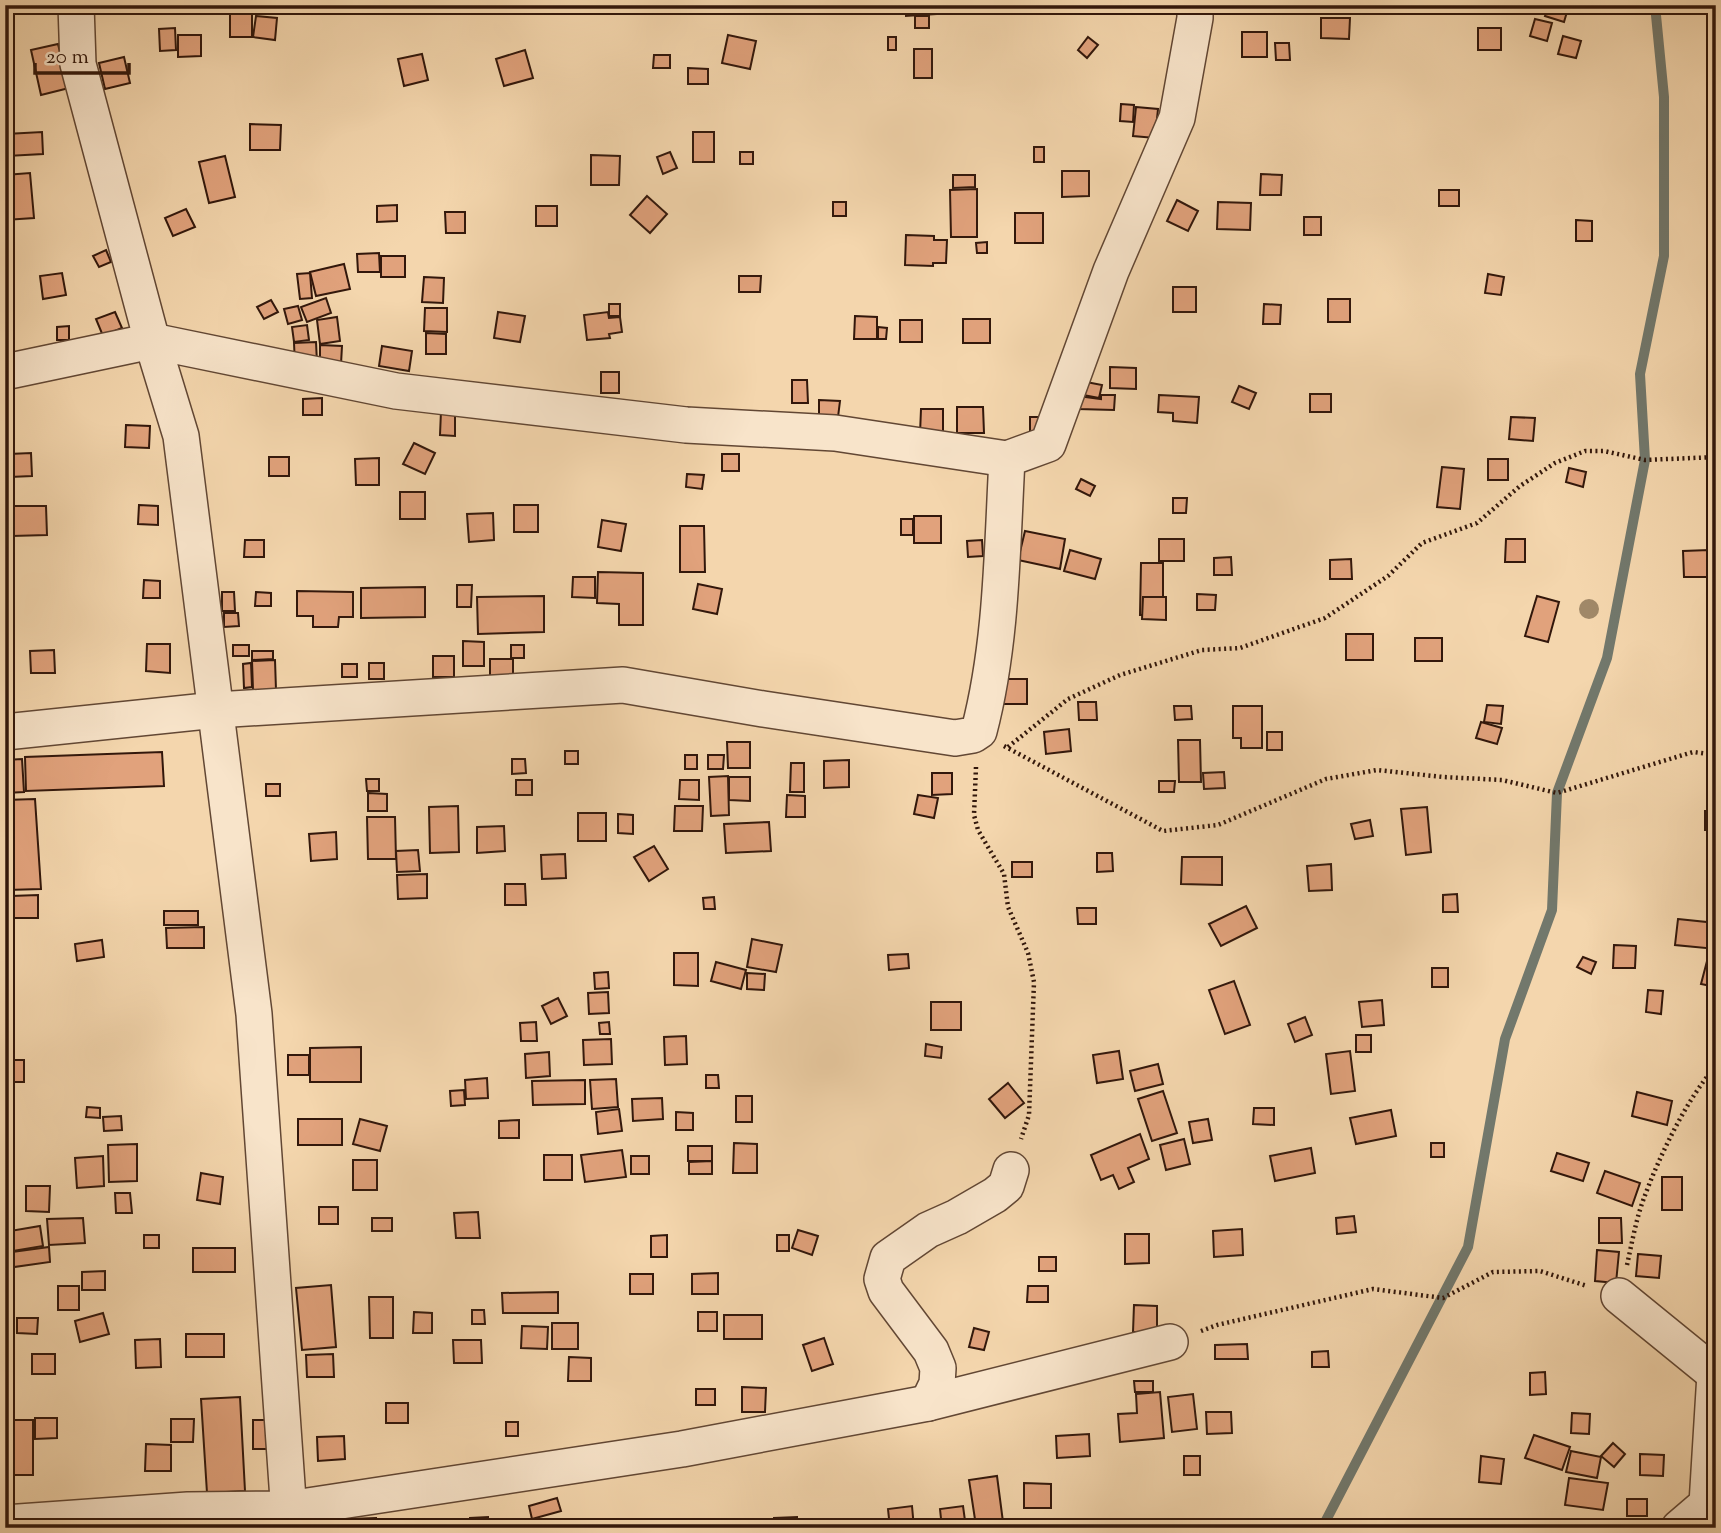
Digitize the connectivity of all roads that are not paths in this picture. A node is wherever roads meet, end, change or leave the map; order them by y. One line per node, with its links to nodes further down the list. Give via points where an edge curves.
1 (76, 5): 3 (street, via 78,65)
2 (1195, 5): 5 (street, via 1177,118 1111,271 1048,444)
3 (152, 341): 4 (street); 5 (street, via 396,391 686,425 835,433); 6 (street, via 181,436)
4 (5, 372)
5 (1007, 459): 6 (street, via 1000,599 988,699 993,740 973,735 955,738 623,685)
6 (215, 710): 7 (street); 13 (street, via 254,1014)
7 (5, 732)
8 (1011, 1170): 12 (street, via 1006,1186 995,1195 928,1230 888,1258 882,1279 887,1291 931,1351 938,1368)
9 (1619, 1296): 11 (street)
10 (1170, 1342): 12 (street)
11 (1715, 1375): 15 (street, via 1707,1504)
12 (928, 1403): 13 (street)
13 (289, 1518): 14 (street, via 188,1510)
14 (5, 1523)
15 (1679, 1528)

